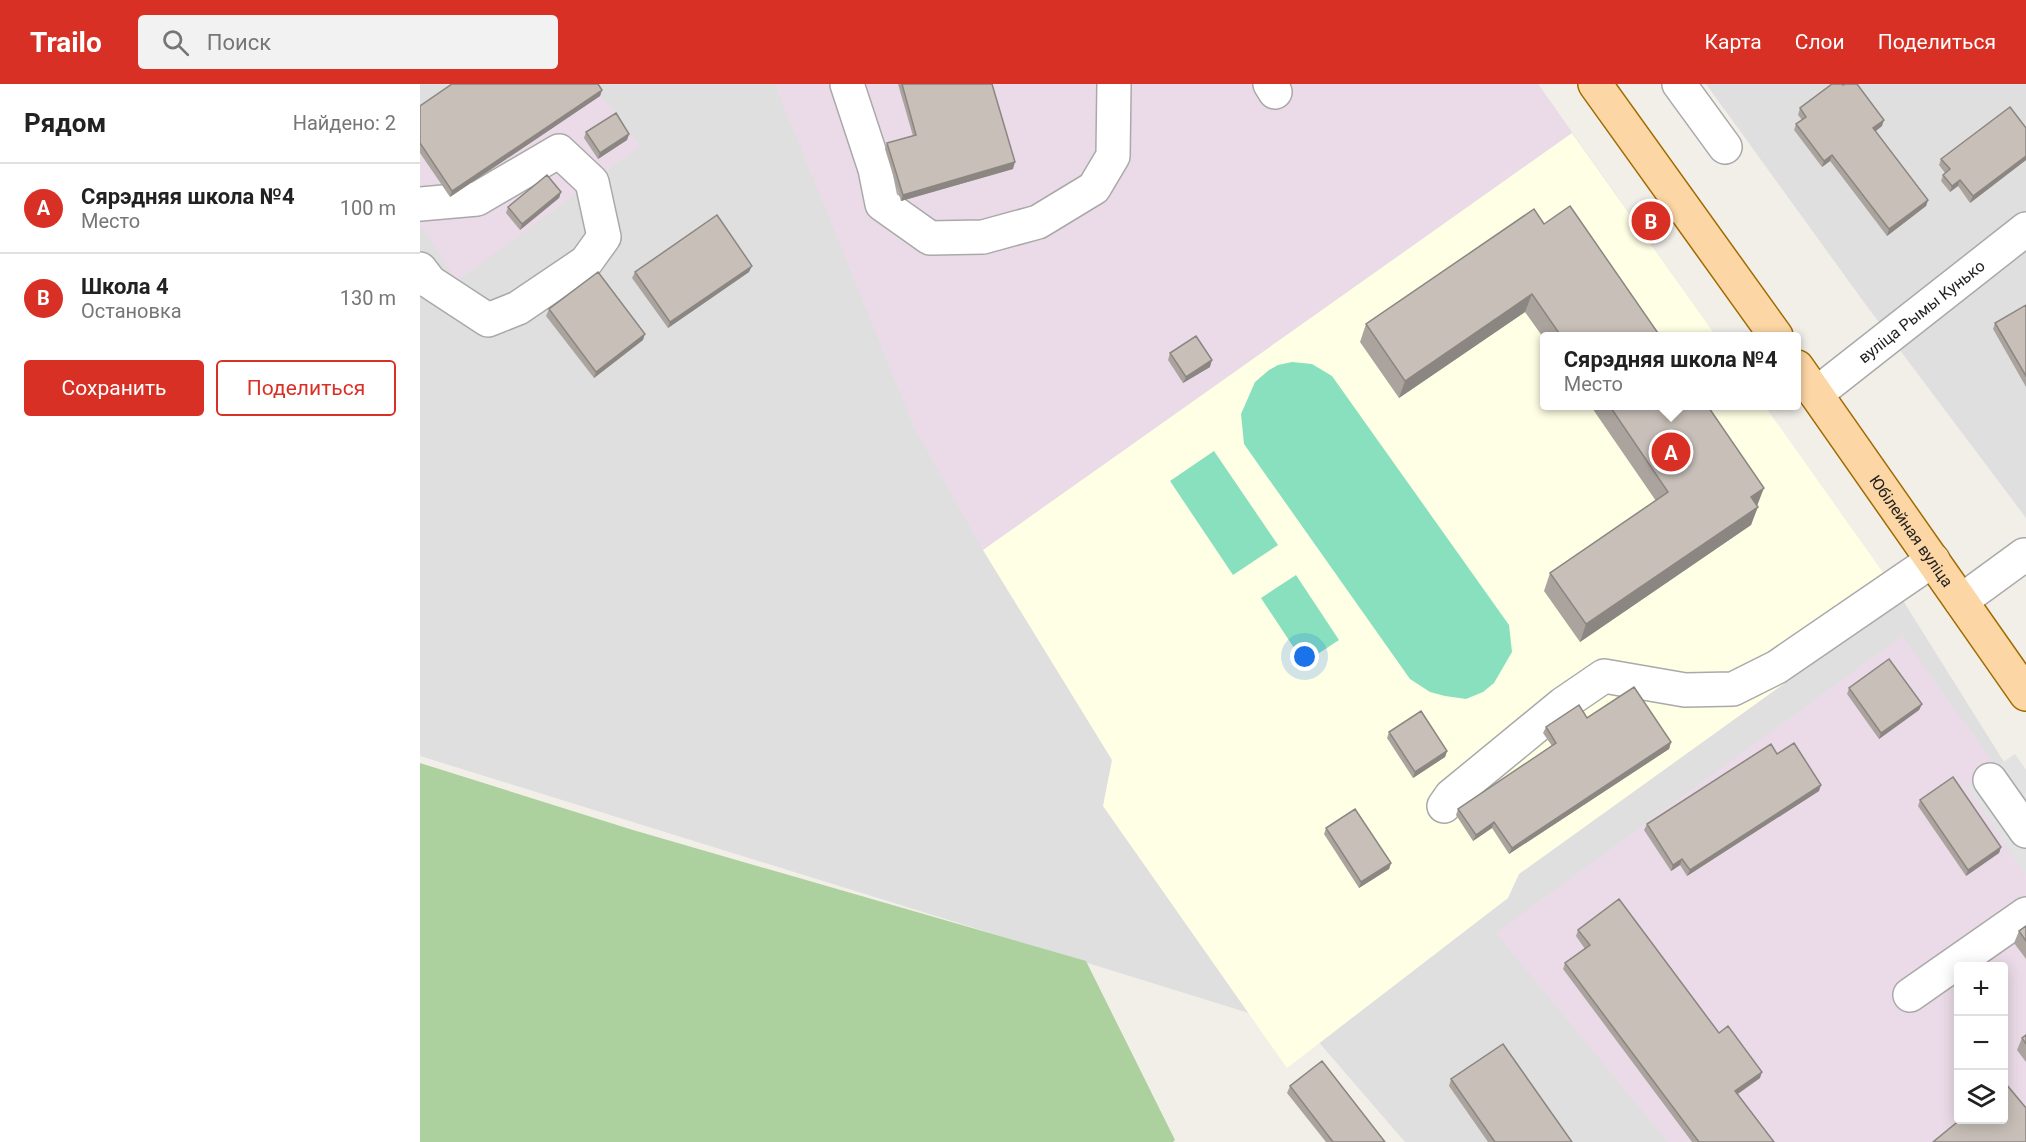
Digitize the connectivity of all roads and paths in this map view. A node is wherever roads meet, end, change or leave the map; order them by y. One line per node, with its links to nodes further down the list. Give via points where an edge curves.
1 (847, 84): 2 (street, via 875,169 882,204 930,238 983,237 1038,222 1094,188 1113,156)
2 (1114, 84)
3 (1595, 84): 9 (main road)
4 (1679, 84): 5 (street)
5 (1725, 147)
6 (420, 204): 8 (street, via 477,199 559,151 592,182 604,237 586,262 518,308 488,320 430,282)
7 (2026, 229): 11 (street, вуліца Рымы Кунько)
8 (420, 269)
9 (1773, 332)
10 (1801, 373): 11 (main road, Юбілейная вуліца)
11 (1816, 394): 13 (main road, Юбілейная вуліца)
12 (2026, 558): 14 (street, via 2024,555)
13 (1933, 560): 14 (main road, Юбілейная вуліца); 17 (street, via 1777,667 1733,689 1685,690 1604,676 1563,704 1451,796)
14 (1961, 601): 15 (main road, Юбілейная вуліца)
15 (2026, 694)
16 (1990, 780): 18 (street)
17 (1444, 806)
18 (2026, 831)
19 (2026, 914): 20 (street)
20 (1910, 995)

